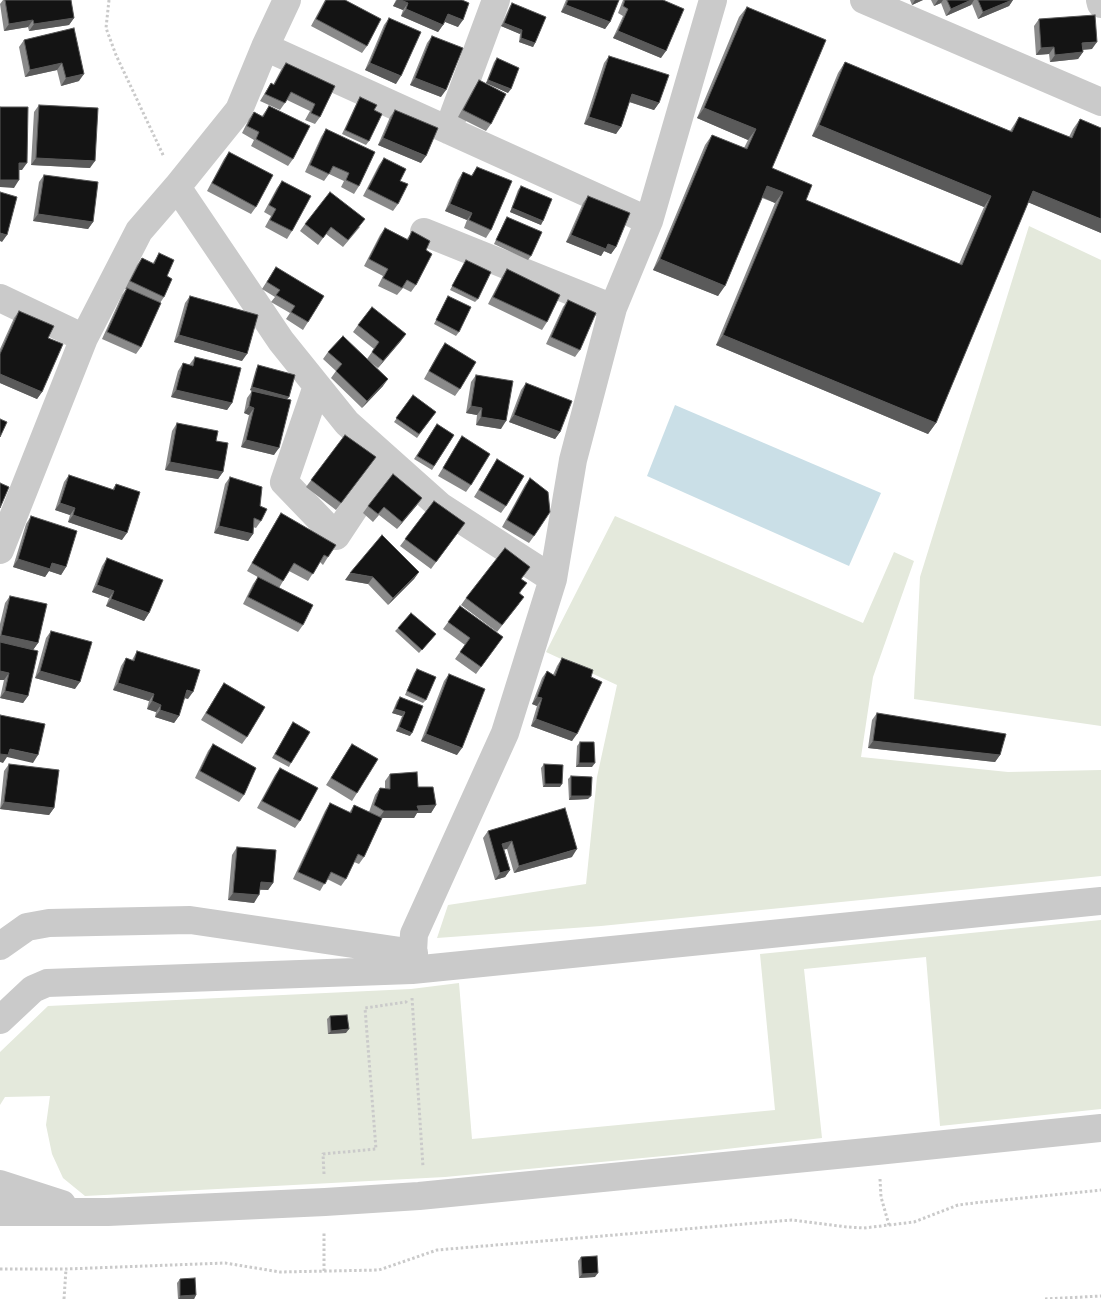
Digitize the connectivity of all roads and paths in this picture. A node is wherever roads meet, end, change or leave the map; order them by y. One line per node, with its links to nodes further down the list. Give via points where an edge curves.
1 (109, 0): 11 (path, via 106,28 116,56)
2 (287, 0): 8 (street)
3 (496, 0): 10 (street)
4 (713, 0): 12 (street)
5 (864, 0): 9 (street)
6 (1100, 0): 7 (street)
7 (1101, 4)
8 (265, 47): 10 (street); 11 (street, via 239,110)
9 (1101, 102)
10 (448, 130): 12 (street)
11 (178, 187): 16 (street, via 139,231); 17 (street, via 281,341)
12 (649, 221): 15 (street)
13 (424, 232): 15 (street)
14 (0, 298): 16 (street)
15 (613, 308): 20 (street, via 573,460)
16 (84, 338): 19 (street)
17 (317, 386): 18 (street, via 346,423); 18 (street, via 284,482 336,536)
18 (387, 459): 20 (street, via 440,506)
19 (0, 550)
20 (553, 579): 23 (street, via 505,733 414,934)
21 (1101, 901): 23 (street)
22 (0, 946): 23 (street, via 27,927 49,923 190,920)
23 (412, 971): 24 (street, via 47,983 33,989); 27 (path, via 406,1002 365,1008 376,1149 323,1154); 30 (path)
24 (0, 1020)
25 (1101, 1128): 30 (street)
26 (880, 1178): 34 (path)
27 (324, 1183)
28 (0, 1184): 32 (street, via 53,1202)
29 (1101, 1190): 34 (path, via 958,1205 914,1222)
30 (425, 1194): 32 (street)
31 (0, 1212): 32 (street)
32 (108, 1212)
33 (324, 1223): 37 (path)
34 (889, 1225): 37 (path, via 864,1228 792,1220 437,1250 380,1270)
35 (0, 1269): 36 (path)
36 (66, 1269): 37 (path, via 225,1263 280,1272); 39 (path)
37 (324, 1271)
38 (1101, 1296): 40 (path)
39 (64, 1299)
40 (1045, 1299)

